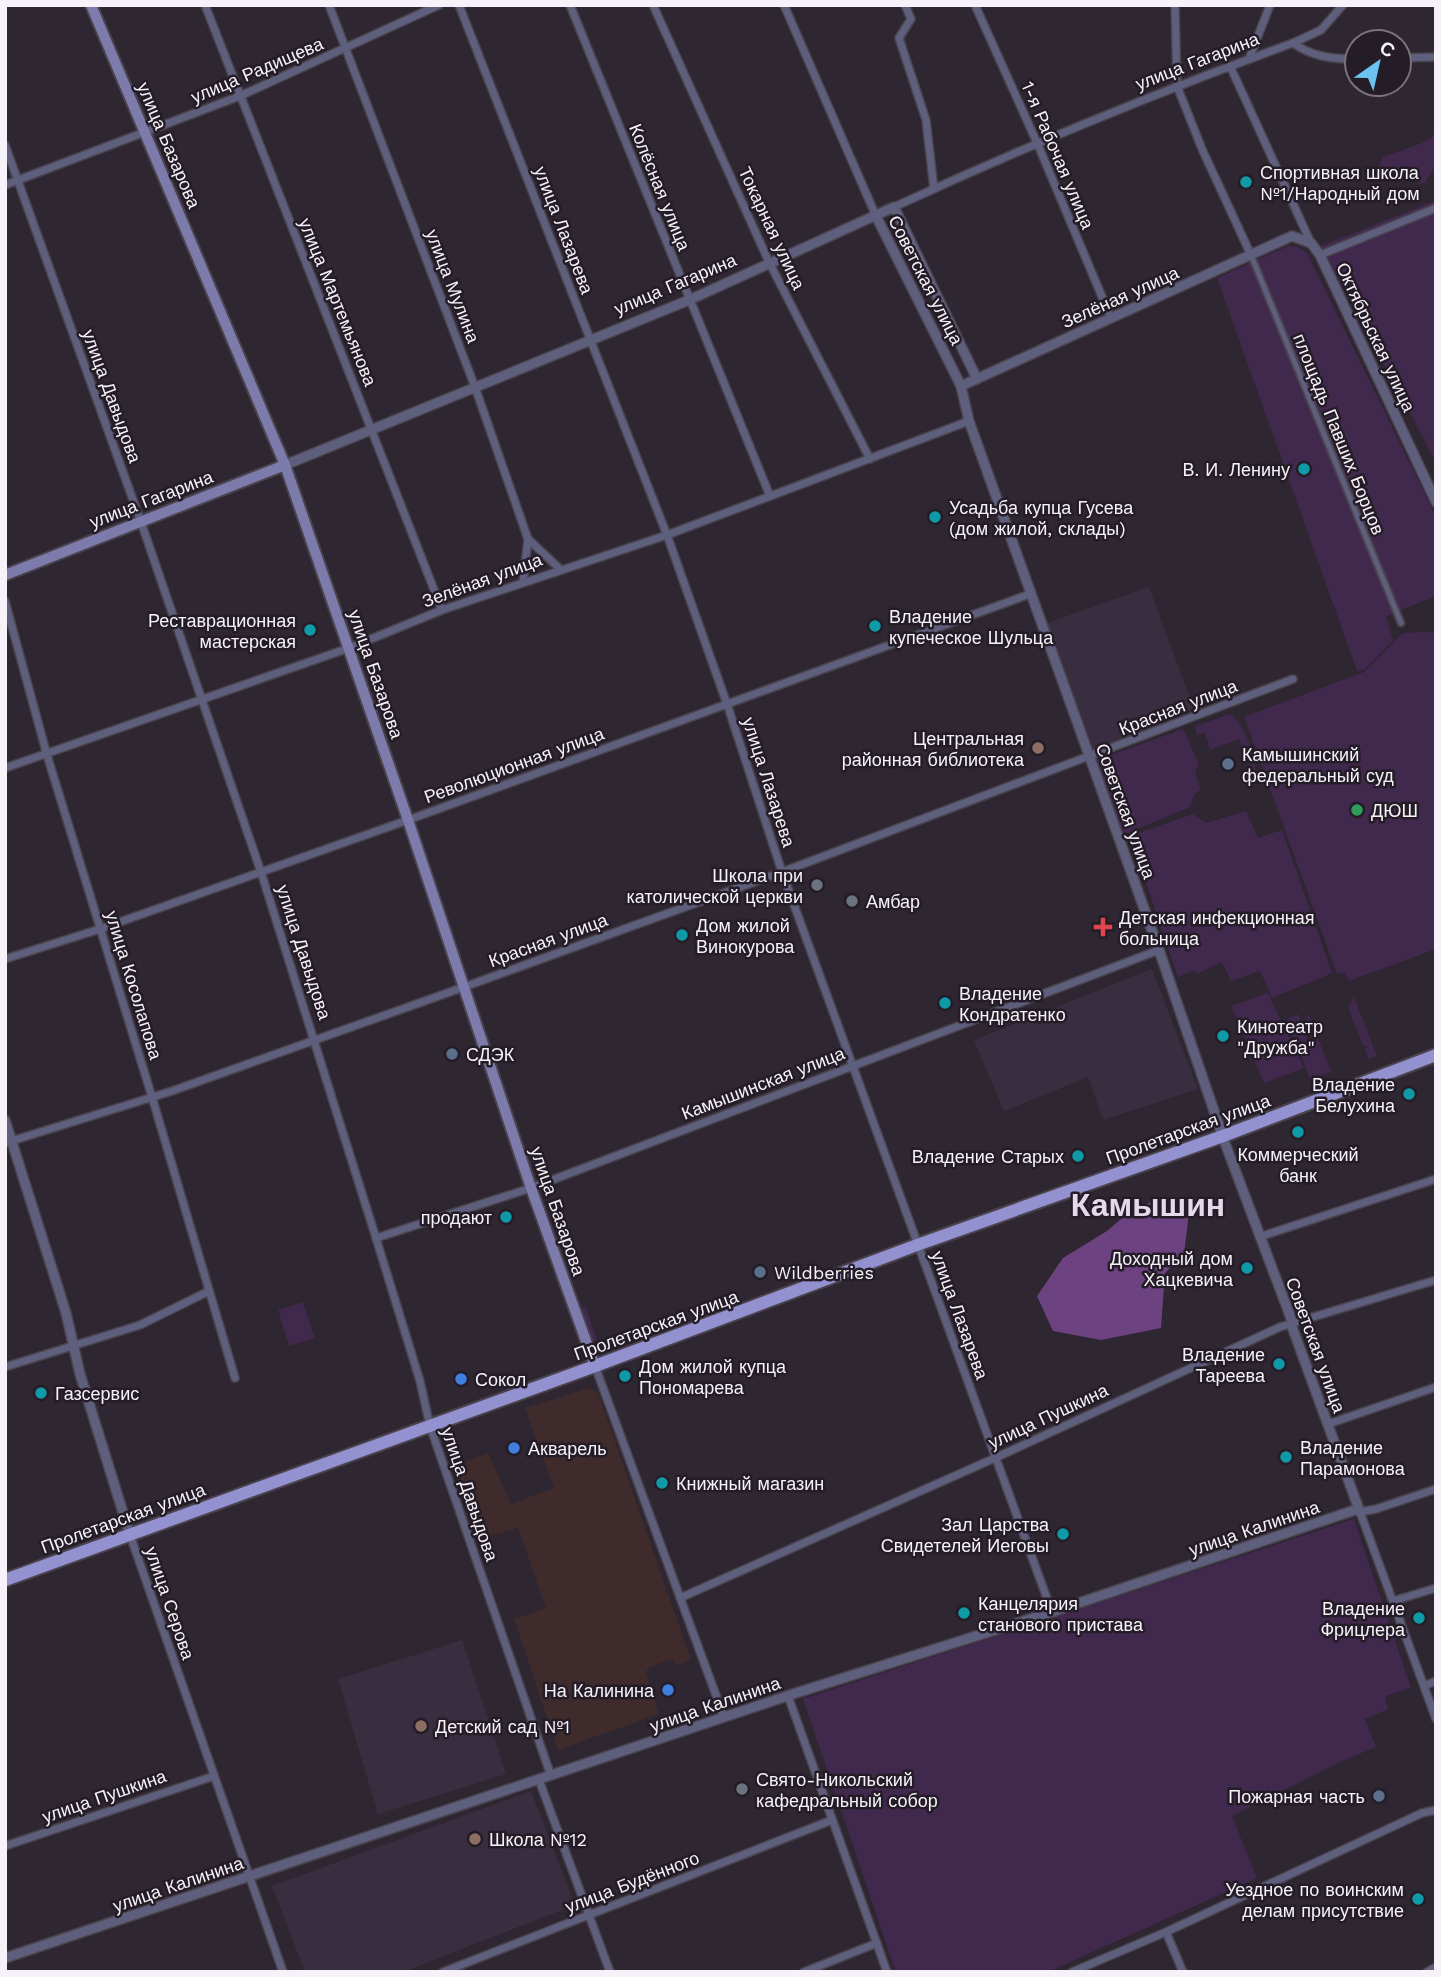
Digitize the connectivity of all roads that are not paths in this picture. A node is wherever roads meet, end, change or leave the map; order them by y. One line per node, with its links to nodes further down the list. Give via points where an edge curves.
1 (91, 5): 23 (main road, улица Базарова)
2 (205, 5): 22 (street, улица Мартемьянова)
3 (329, 5): 15 (street, улица Мулина)
4 (439, 5): 15 (street, улица Радищева)
5 (459, 5): 38 (street, улица Лазарева)
6 (570, 5): 36 (street, Колёсная улица)
7 (653, 5): 35 (street, Токарная улица)
8 (785, 5): 31 (street, Советская улица)
9 (905, 5): 28 (street, via 911,19 899,38 926,120)
10 (975, 5): 25 (street, 1-я Рабочая улица)
11 (1270, 5): 18 (street)
12 (1343, 5): 14 (street, улица Гагарина, via 1321,30)
13 (1177, 6): 21 (street)
14 (1293, 43): 18 (street, улица Гагарина); 19 (street, via 1303,51)
15 (346, 48): 22 (street, улица Радищева); 41 (street, улица Мулина)
16 (1436, 57): 17 (street)
17 (1413, 58)
18 (1249, 59): 20 (street, улица Гагарина)
19 (1343, 59)
20 (1230, 66): 21 (street, улица Гагарина); 32 (street)
21 (1177, 86): 25 (street, улица Гагарина); 33 (street)
22 (240, 96): 23 (street, улица Радищева); 43 (street, улица Мартемьянова)
23 (145, 133): 26 (street, улица Радищева); 45 (main road, улица Базарова)
24 (5, 145): 26 (street, улица Давыдова)
25 (1038, 145): 28 (street, улица Гагарина); 37 (street, 1-я Рабочая улица)
26 (18, 180): 27 (street, улица Радищева); 48 (street, улица Давыдова)
27 (5, 185)
28 (934, 188): 29 (street, улица Гагарина)
29 (894, 207): 31 (street, улица Гагарина); 39 (street)
30 (1436, 208): 34 (street)
31 (876, 216): 35 (street, улица Гагарина); 40 (street, Советская улица)
32 (1311, 243): 33 (street, Зелёная улица, via 1292,236); 34 (street, Октябрьская улица)
33 (1251, 255): 37 (street, Зелёная улица); 57 (street, площадь Павших Борцов)
34 (1320, 255): 47 (street, Октябрьская улица)
35 (769, 262): 36 (street, улица Гагарина); 44 (street, Токарная улица)
36 (689, 300): 38 (street, улица Гагарина); 46 (street, Колёсная улица)
37 (1111, 318): 39 (street, Зелёная улица)
38 (590, 339): 41 (street, улица Гагарина); 49 (street, улица Лазарева)
39 (977, 379): 40 (street, Зелёная улица)
40 (961, 386): 42 (street, Советская улица)
41 (475, 387): 43 (street, улица Гагарина); 50 (street, улица Мулина)
42 (969, 421): 44 (street, Зелёная улица); 54 (street, Советская улица)
43 (372, 428): 45 (street, улица Гагарина); 56 (street, улица Мартемьянова)
44 (870, 459): 46 (street, Зелёная улица)
45 (285, 465): 48 (main road, улица Гагарина); 58 (main road, улица Базарова)
46 (770, 496): 49 (street, Зелёная улица)
47 (1436, 502)
48 (141, 522): 52 (main road, улица Гагарина); 60 (street, улица Давыдова)
49 (667, 535): 51 (street, Зелёная улица); 61 (street, улица Лазарева)
50 (528, 539): 51 (street, улица Мулина); 53 (street)
51 (560, 569): 53 (street, Зелёная улица)
52 (5, 575)
53 (523, 582): 56 (street, Зелёная улица)
54 (1030, 594): 61 (street, Революционная улица); 63 (street, Советская улица)
55 (5, 601): 62 (street, улица Косолапова)
56 (442, 610): 58 (street, Зелёная улица)
57 (1401, 623)
58 (349, 648): 60 (street, Зелёная улица); 65 (main road, улица Базарова)
59 (1293, 679): 63 (street, Красная улица)
60 (200, 701): 62 (street, Зелёная улица); 66 (street, улица Давыдова)
61 (727, 704): 65 (street, Революционная улица); 67 (street, улица Лазарева)
62 (47, 755): 64 (street, Зелёная улица); 68 (street, улица Косолапова)
63 (1090, 757): 67 (street, Красная улица); 69 (street, Советская улица)
64 (5, 768)
65 (408, 820): 66 (street, Революционная улица); 71 (main road, улица Базарова)
66 (261, 872): 68 (street, Революционная улица); 72 (street, улица Давыдова)
67 (782, 872): 71 (street, Красная улица); 74 (street, улица Лазарева)
68 (100, 929): 70 (street, Революционная улица); 75 (street, улица Косолапова)
69 (1159, 950): 74 (street, Камышинская улица); 77 (street, Советская улица)
70 (5, 959)
71 (464, 987): 72 (street, Красная улица); 80 (main road, улица Базарова)
72 (316, 1039): 75 (street, Красная улица); 82 (street, улица Давыдова)
73 (1436, 1055): 77 (main road, Пролетарская улица)
74 (852, 1066): 80 (street, Камышинская улица); 83 (street, улица Лазарева)
75 (152, 1097): 78 (street, Красная улица); 85 (street, улица Косолапова)
76 (5, 1120): 78 (street, улица Серова)
77 (1223, 1136): 81 (street, Советская улица); 83 (main road, Пролетарская улица)
78 (9, 1142): 87 (street, улица Серова)
79 (1436, 1179): 81 (street)
80 (530, 1188): 82 (street, Камышинская улица); 88 (main road, улица Базарова)
81 (1259, 1237): 86 (street, Советская улица)
82 (376, 1238): 93 (street, улица Давыдова)
83 (917, 1245): 88 (main road, Пролетарская улица); 94 (street, улица Лазарева)
84 (1436, 1280): 86 (street, улица Пушкина)
85 (209, 1291): 87 (street, via 140,1325); 90 (street, улица Косолапова)
86 (1291, 1324): 92 (street, Советская улица); 94 (street, улица Пушкина)
87 (73, 1347): 89 (street); 97 (street, улица Серова)
88 (595, 1366): 93 (main road, Пролетарская улица); 100 (street)
89 (5, 1367)
90 (235, 1378)
91 (1436, 1387): 92 (street)
92 (1328, 1424): 96 (street, Советская улица)
93 (430, 1426): 97 (main road, Пролетарская улица); 109 (street, улица Давыдова)
94 (996, 1458): 100 (street, улица Пушкина); 102 (street, улица Лазарева)
95 (1436, 1489): 96 (street, улица Калинина)
96 (1360, 1512): 101 (street, Советская улица); 102 (street, улица Калинина)
97 (130, 1535): 98 (main road, Пролетарская улица); 108 (street, улица Серова)
98 (5, 1580)
99 (1436, 1588): 101 (street)
100 (680, 1598): 106 (street)
101 (1393, 1601): 104 (street, Советская улица)
102 (1052, 1612): 105 (street, улица Калинина)
103 (1436, 1681): 104 (street)
104 (1424, 1686): 107 (street, Советская улица)
105 (788, 1696): 106 (street, улица Калинина); 112 (street)
106 (724, 1717): 109 (street, улица Калинина)
107 (1436, 1719)
108 (214, 1776): 113 (street, улица Пушкина); 114 (street, улица Серова)
109 (551, 1776): 110 (street, улица Калинина)
110 (539, 1780): 114 (street, улица Калинина); 115 (street)
111 (1436, 1810): 116 (street)
112 (832, 1820): 115 (street, улица Будённого); 117 (street)
113 (5, 1846)
114 (250, 1876): 118 (street, улица Калинина); 120 (street, улица Серова)
115 (591, 1915): 121 (street, улица Будённого); 122 (street)
116 (1166, 1932): 125 (street); 126 (street)
117 (877, 1943): 123 (street); 124 (street)
118 (5, 1958)
119 (1436, 1967): 127 (street)
120 (283, 1972)
121 (443, 1972)
122 (610, 1972)
123 (803, 1972)
124 (887, 1972)
125 (1072, 1972)
126 (1183, 1972)
127 (1427, 1972)

